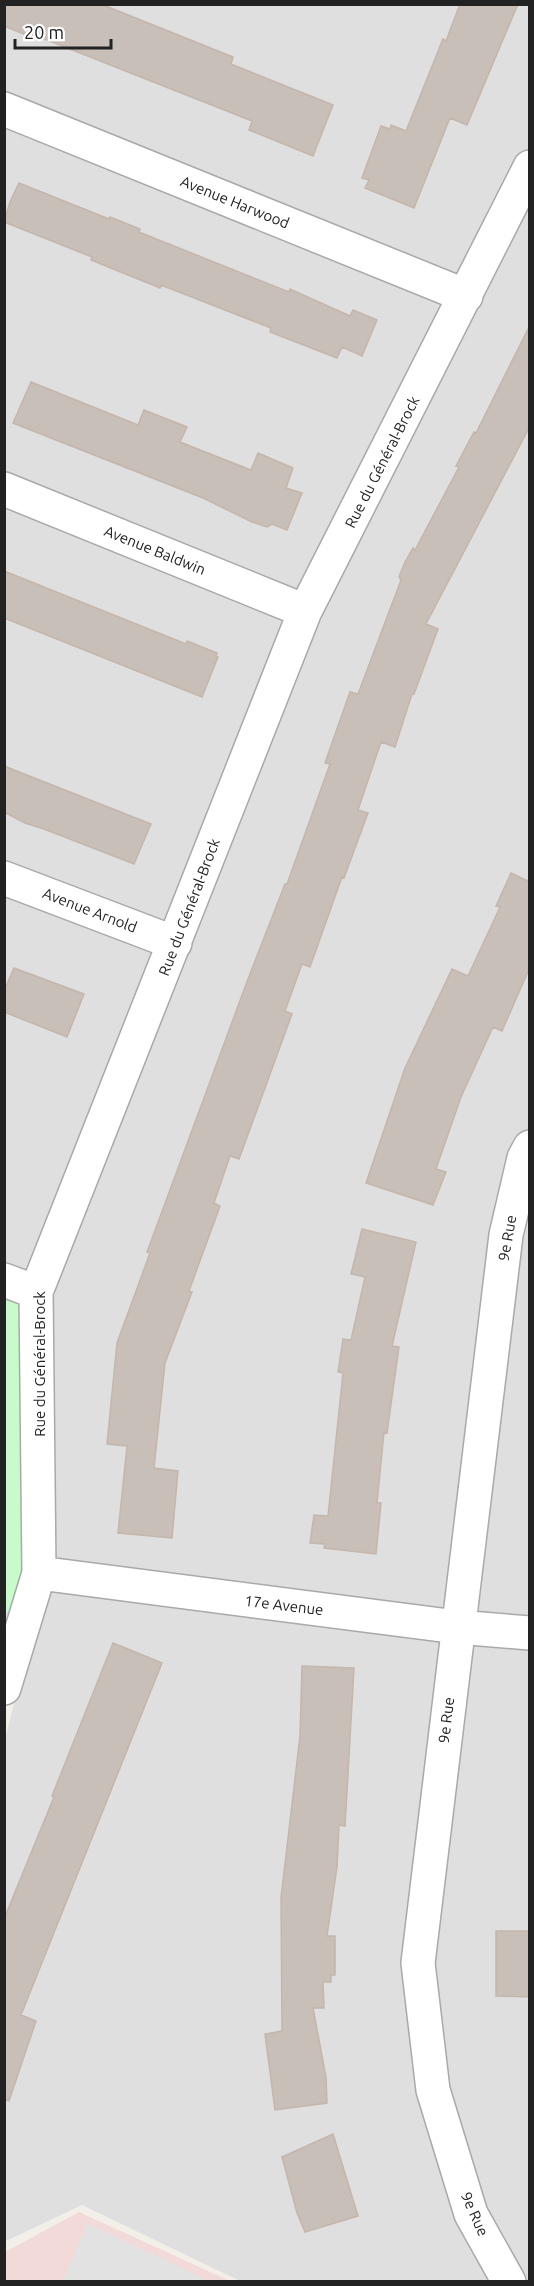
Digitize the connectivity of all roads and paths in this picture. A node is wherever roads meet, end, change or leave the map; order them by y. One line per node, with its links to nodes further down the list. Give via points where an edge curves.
1 (4, 109): 3 (street, Avenue Harwood)
2 (530, 167): 3 (street, Rue du Général-Brock)
3 (466, 296): 5 (street, Rue du Général-Brock)
4 (4, 489): 5 (street, Avenue Baldwin)
5 (305, 611): 7 (street, Rue du Général-Brock)
6 (4, 878): 7 (street, Avenue Arnold)
7 (175, 943): 10 (street, Rue du Général-Brock)
8 (530, 1147): 13 (street, 9e Rue, via 506,1235)
9 (4, 1280): 10 (street)
10 (36, 1292): 11 (street, Rue du Général-Brock)
11 (39, 1573): 12 (street, Rue du Général-Brock); 13 (street, 17e Avenue)
12 (15, 1616): 15 (street, Rue du Général-Brock)
13 (458, 1627): 14 (street, 17e Avenue); 16 (street, 9e Rue, via 418,1963 433,2090 471,2214)
14 (530, 1633)
15 (4, 1688)
16 (509, 2282)

